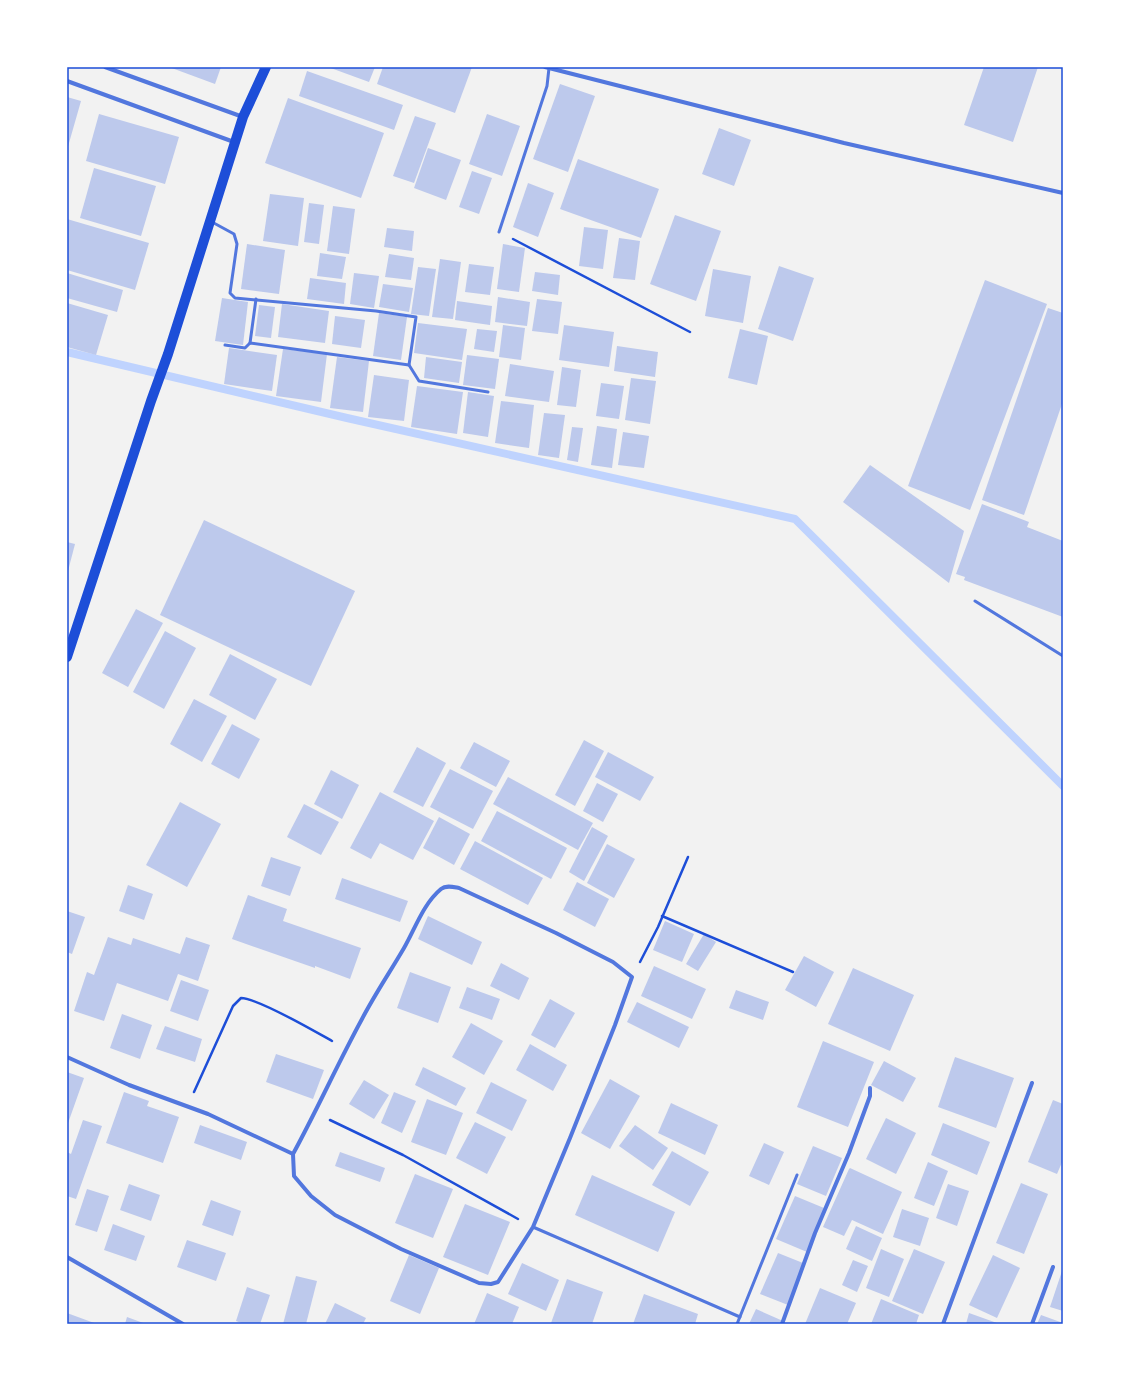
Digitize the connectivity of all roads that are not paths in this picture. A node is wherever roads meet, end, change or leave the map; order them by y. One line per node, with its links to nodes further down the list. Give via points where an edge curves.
1 (105, 67): 5 (street)
2 (266, 67): 5 (main road)
3 (547, 68): 7 (street, via 837,141); 9 (lane, via 547,86)
4 (67, 81): 6 (street)
5 (243, 117): 6 (main road)
6 (235, 142): 8 (main road)
7 (1063, 193)
8 (210, 222): 10 (lane, via 234,234 237,244 230,293 235,298); 17 (main road)
9 (499, 232)
10 (256, 299): 11 (lane); 13 (lane, via 416,317)
11 (250, 343): 12 (lane, via 245,348); 13 (lane)
12 (225, 345)
13 (409, 365): 14 (lane, via 419,381)
14 (488, 392)
15 (975, 601): 16 (lane)
16 (1063, 656)
17 (67, 657)
18 (67, 1057): 21 (street, via 208,1114)
19 (1032, 1083): 30 (street)
20 (870, 1088): 29 (street, via 870,1096)
21 (293, 1154): 23 (street, via 294,1176 310,1196 335,1215 401,1249 479,1283 498,1282); 23 (street, via 362,1017 426,908 443,888 459,888 613,962 632,977 582,1110)
22 (797, 1176): 26 (lane)
23 (532, 1227): 26 (lane)
24 (67, 1257): 27 (street)
25 (1053, 1267): 31 (street)
26 (740, 1317): 28 (lane)
27 (183, 1324)
28 (737, 1324)
29 (782, 1324)
30 (943, 1324)
31 (1032, 1324)

